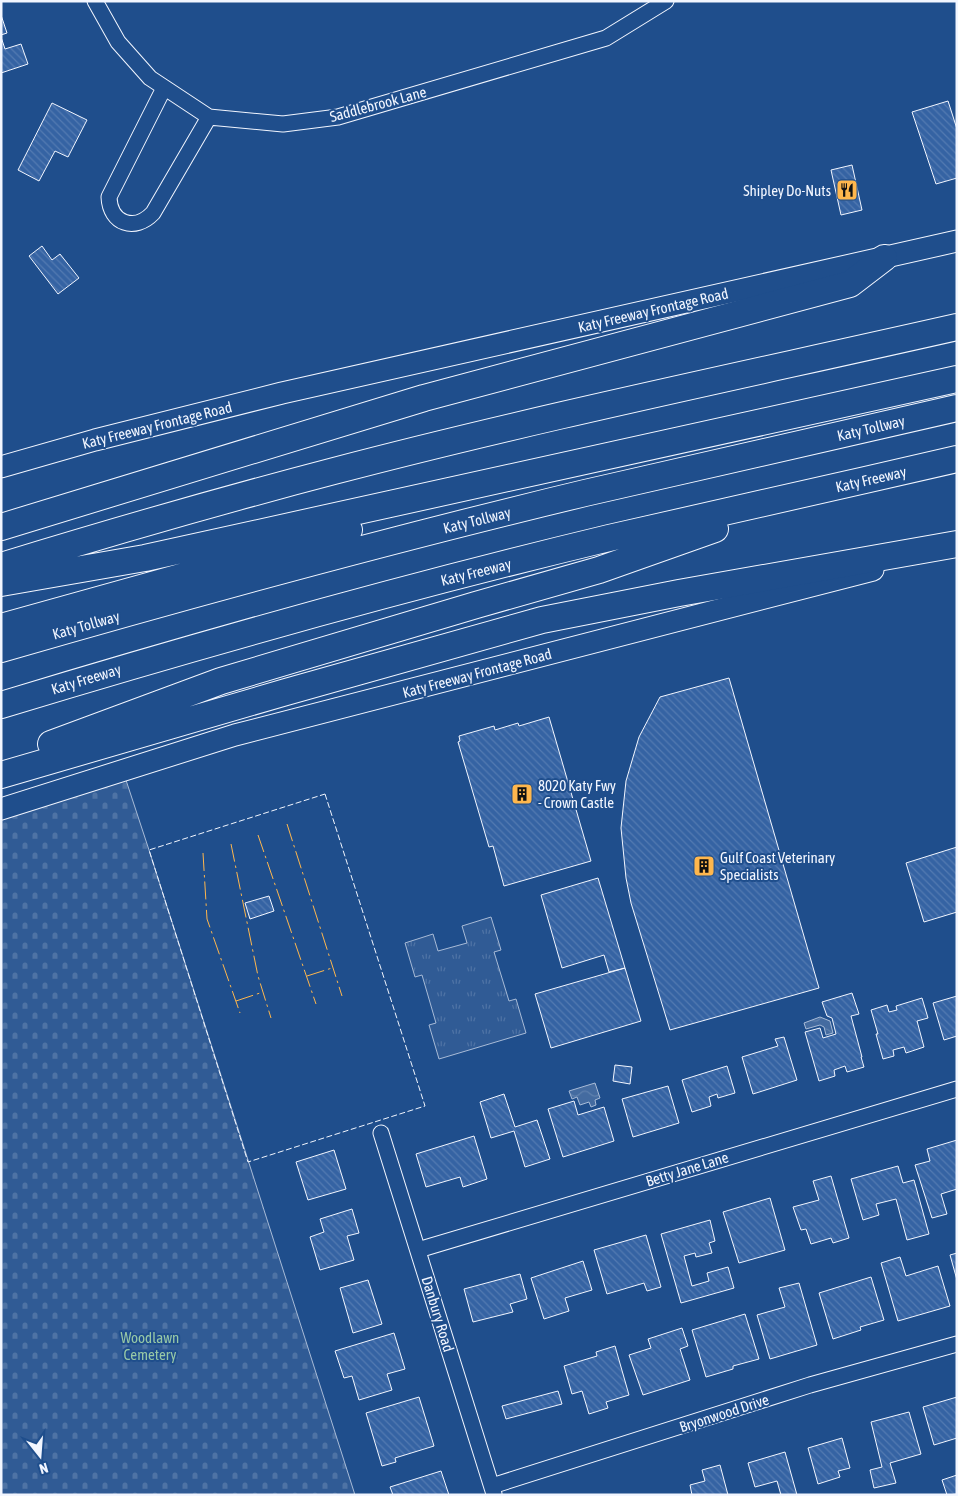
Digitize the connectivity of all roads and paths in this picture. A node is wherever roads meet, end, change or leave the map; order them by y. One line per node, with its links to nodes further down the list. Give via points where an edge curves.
1 (95, 1): 3 (street, Saddlebrook Lane, via 118,42 150,78)
2 (666, 1): 4 (street, Saddlebrook Lane, via 606,38 338,117 283,124)
3 (164, 88): 4 (street, Saddlebrook Lane); 4 (street, via 108,197 111,210 120,220 134,224 147,220)
4 (209, 117)
5 (957, 241): 6 (main road, Katy Freeway Frontage Road)
6 (884, 258): 12 (main road, Katy Freeway Frontage Road, via 282,393); 14 (highway, via 850,284 424,398)
7 (957, 327): 17 (highway, via 344,468)
8 (957, 379): 10 (highway, Katy Tollway)
9 (957, 408): 20 (highway, Katy Tollway, via 423,533)
10 (668, 442): 18 (highway, via 145,558); 19 (highway)
11 (957, 459): 13 (highway, Katy Freeway)
12 (1, 467)
13 (829, 488): 21 (highway, Katy Freeway, via 473,572 213,642); 22 (highway, via 600,570 221,681)
14 (1, 527)
15 (957, 544): 23 (highway, via 542,620)
16 (957, 548): 24 (main road, Katy Freeway Frontage Road, via 235,735)
17 (1, 566)
18 (1, 583)
19 (1, 627)
20 (1, 649)
21 (1, 705)
22 (1, 763)
23 (1, 775)
24 (1, 809)
25 (957, 1089): 27 (street, Betty Jane Lane)
26 (381, 1133): 27 (street, Danbury Road)
27 (418, 1250): 29 (street, Danbury Road)
28 (957, 1344): 29 (street, Bryonwood Drive, via 810,1386)
29 (493, 1490)

